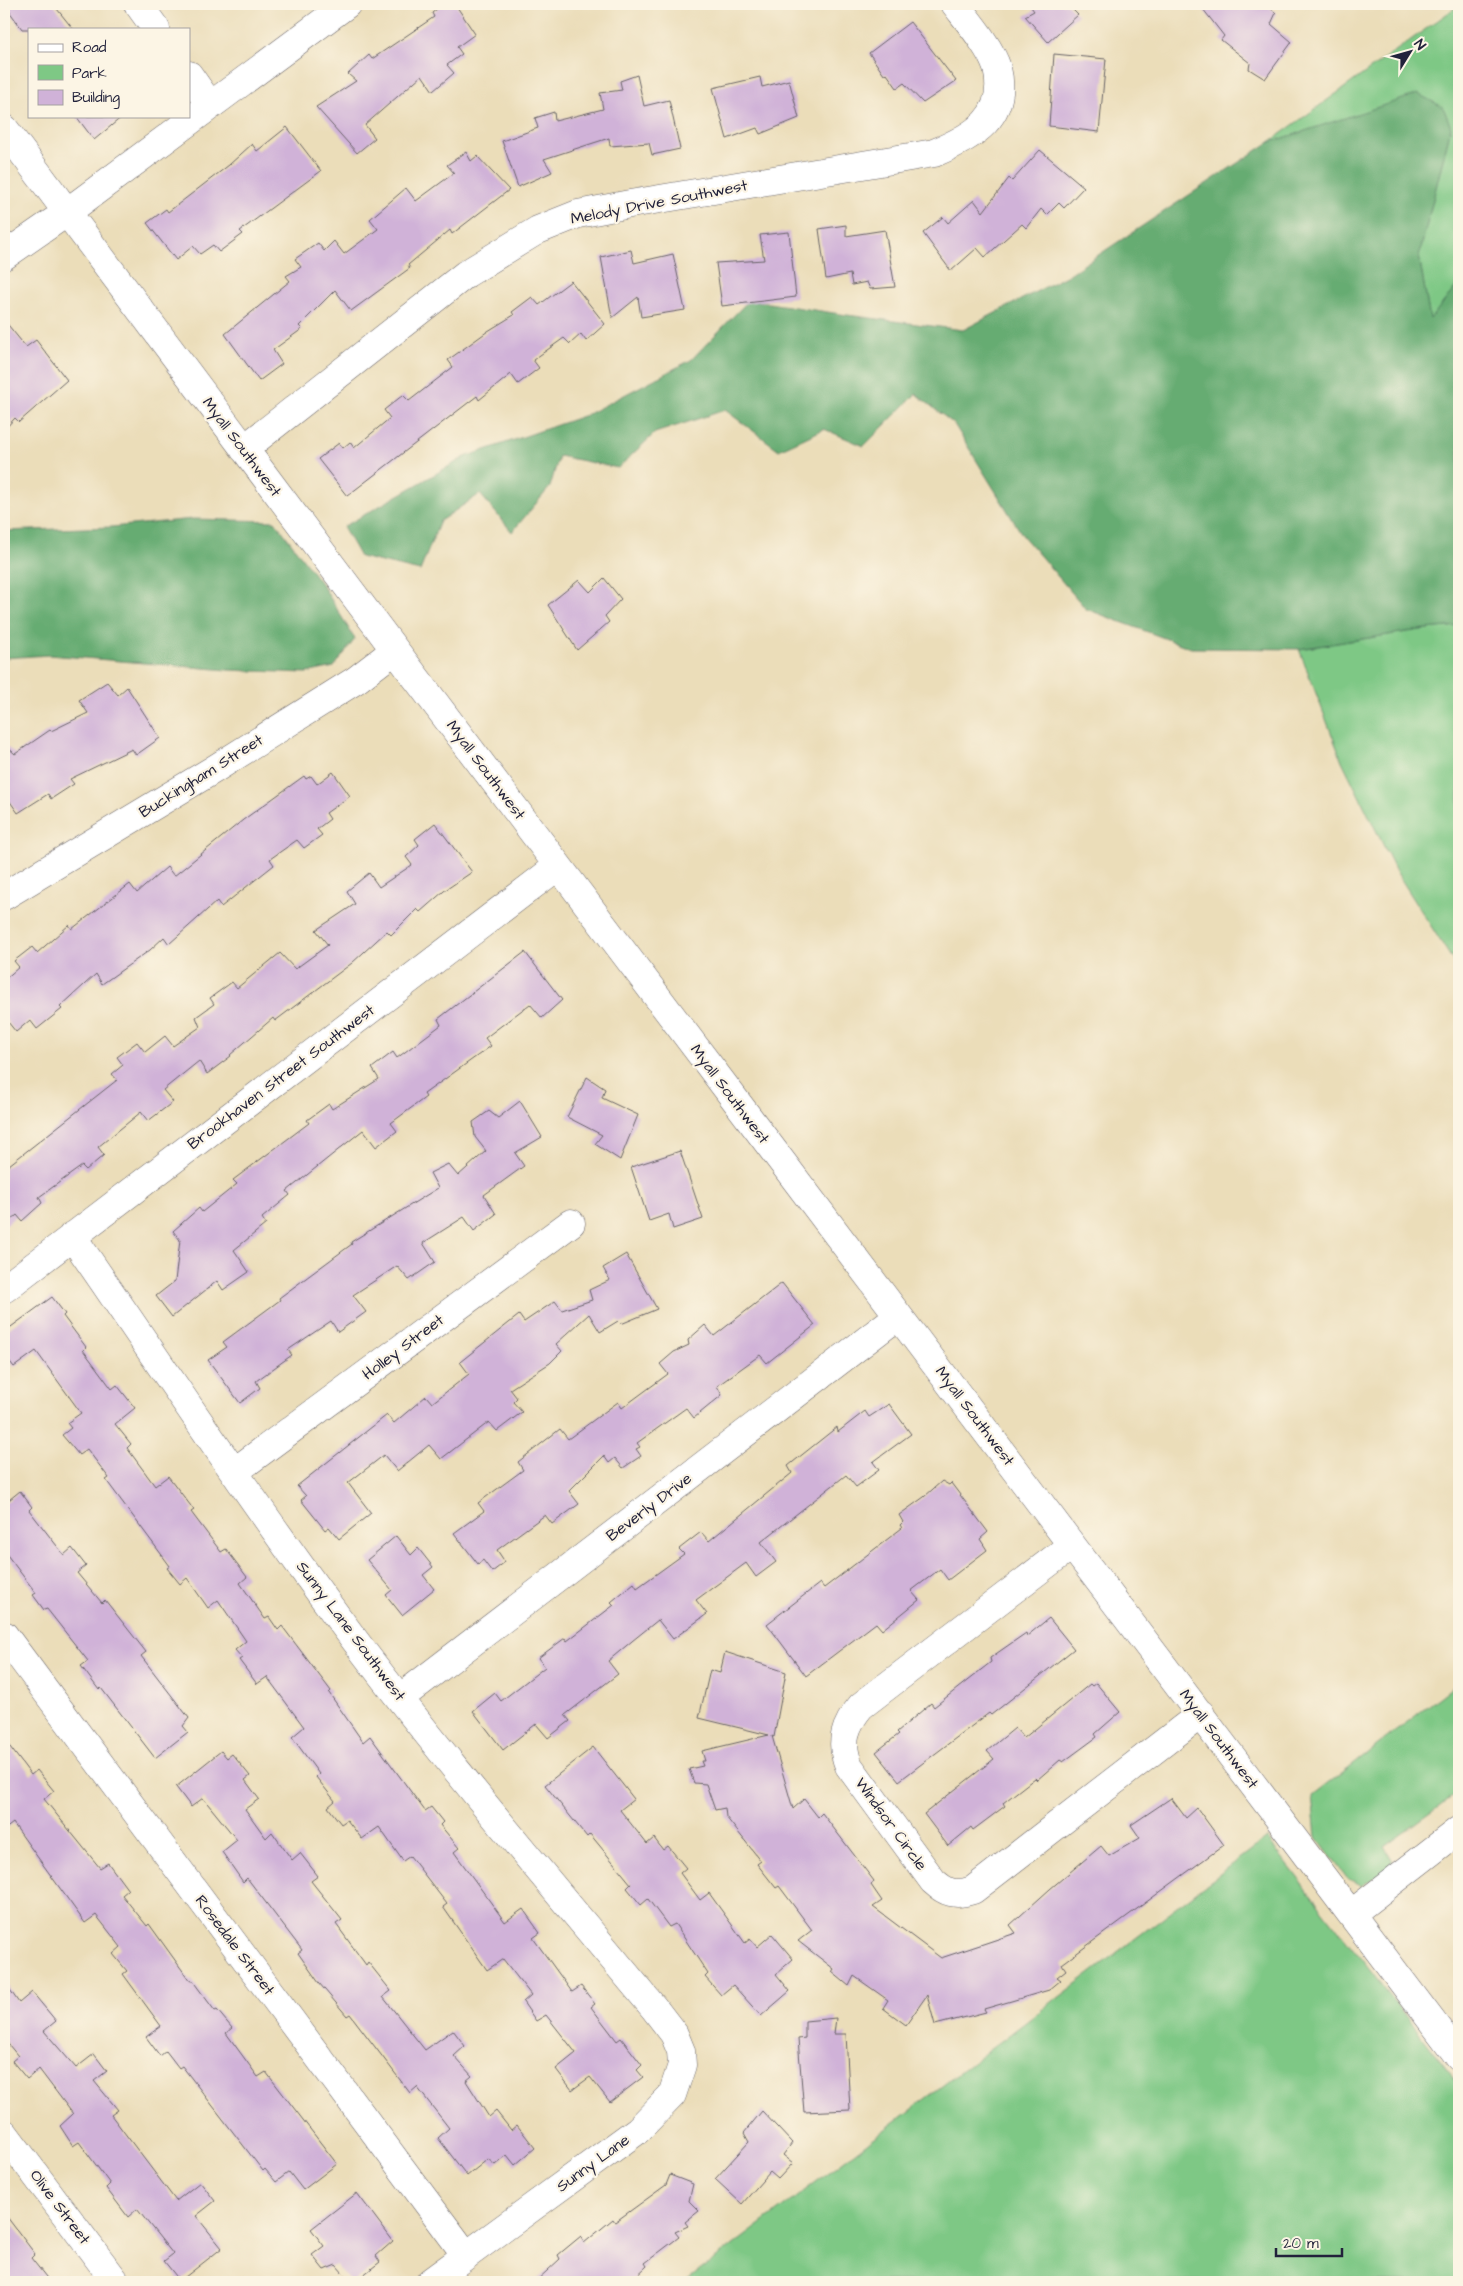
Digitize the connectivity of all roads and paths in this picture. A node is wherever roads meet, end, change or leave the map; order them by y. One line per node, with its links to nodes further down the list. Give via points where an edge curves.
1 (138, 4): 4 (street)
2 (347, 4): 6 (street)
3 (955, 4): 10 (street, Melody Drive Southwest, via 996,67 999,88 996,107 988,121 955,145 934,153 578,214 538,230 466,274)
4 (155, 28)
5 (190, 76): 6 (street)
6 (210, 105): 8 (street)
7 (4, 128): 8 (street, Myall Southwest)
8 (66, 213): 9 (street); 10 (street, Myall Southwest)
9 (4, 256)
10 (244, 449): 11 (street, Myall Southwest)
11 (395, 650): 12 (street, Myall Southwest); 13 (street, Buckingham Street, via 356,680)
12 (558, 866): 15 (street, Brookhaven Street Southwest); 17 (street, Myall Southwest)
13 (4, 896)
14 (571, 1223): 18 (street, Holley Street)
15 (72, 1236): 16 (street, Brookhaven Street Southwest); 18 (street, Sunny Lane Southwest)
16 (4, 1288)
17 (898, 1316): 19 (street, Myall Southwest); 21 (street, Beverly Drive)
18 (234, 1472): 21 (street, Sunny Lane Southwest)
19 (1072, 1545): 22 (street, Myall Southwest); 22 (street, Windsor Circle, via 861,1706 845,1728 843,1752 849,1766 933,1880 954,1894 973,1890)
20 (4, 1635): 28 (street, Rosedale Street)
21 (400, 1698): 25 (street, Sunny Lane Southwest)
22 (1201, 1714): 24 (street, Myall Southwest)
23 (1459, 1830): 24 (street)
24 (1351, 1914): 26 (street, Myall Southwest)
25 (654, 2008): 28 (street, Sunny Lane, via 674,2034 681,2051 682,2065 672,2095 638,2130)
26 (1459, 2057)
27 (4, 2133): 29 (street, Olive Street)
28 (466, 2255): 30 (street, Sunny Lane)
29 (116, 2282)
30 (430, 2282)

